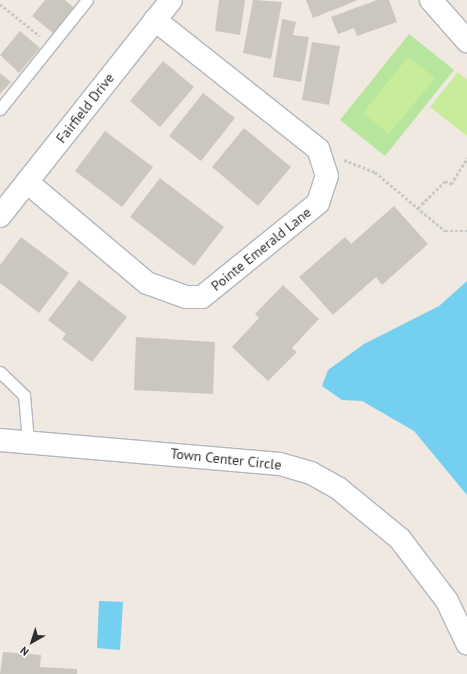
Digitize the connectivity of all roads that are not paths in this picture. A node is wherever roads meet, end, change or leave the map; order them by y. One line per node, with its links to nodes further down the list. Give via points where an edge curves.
1 (87, 0): 6 (lane)
2 (171, 0): 4 (street, Fairfield Drive)
3 (431, 0): 5 (street)
4 (155, 20): 7 (street, Fairfield Drive); 7 (street, Pointe Emerald Lane, via 318,149 327,176 318,203 202,297 174,295 147,283)
5 (467, 41)
6 (0, 109)
7 (27, 182): 8 (street, Fairfield Drive)
8 (0, 216)
9 (0, 372): 11 (lane, via 24,395)
10 (0, 440): 11 (street, Town Center Circle)
11 (28, 441): 12 (street, Town Center Circle, via 280,464 311,473 338,488 400,539 447,601)
12 (467, 643)

